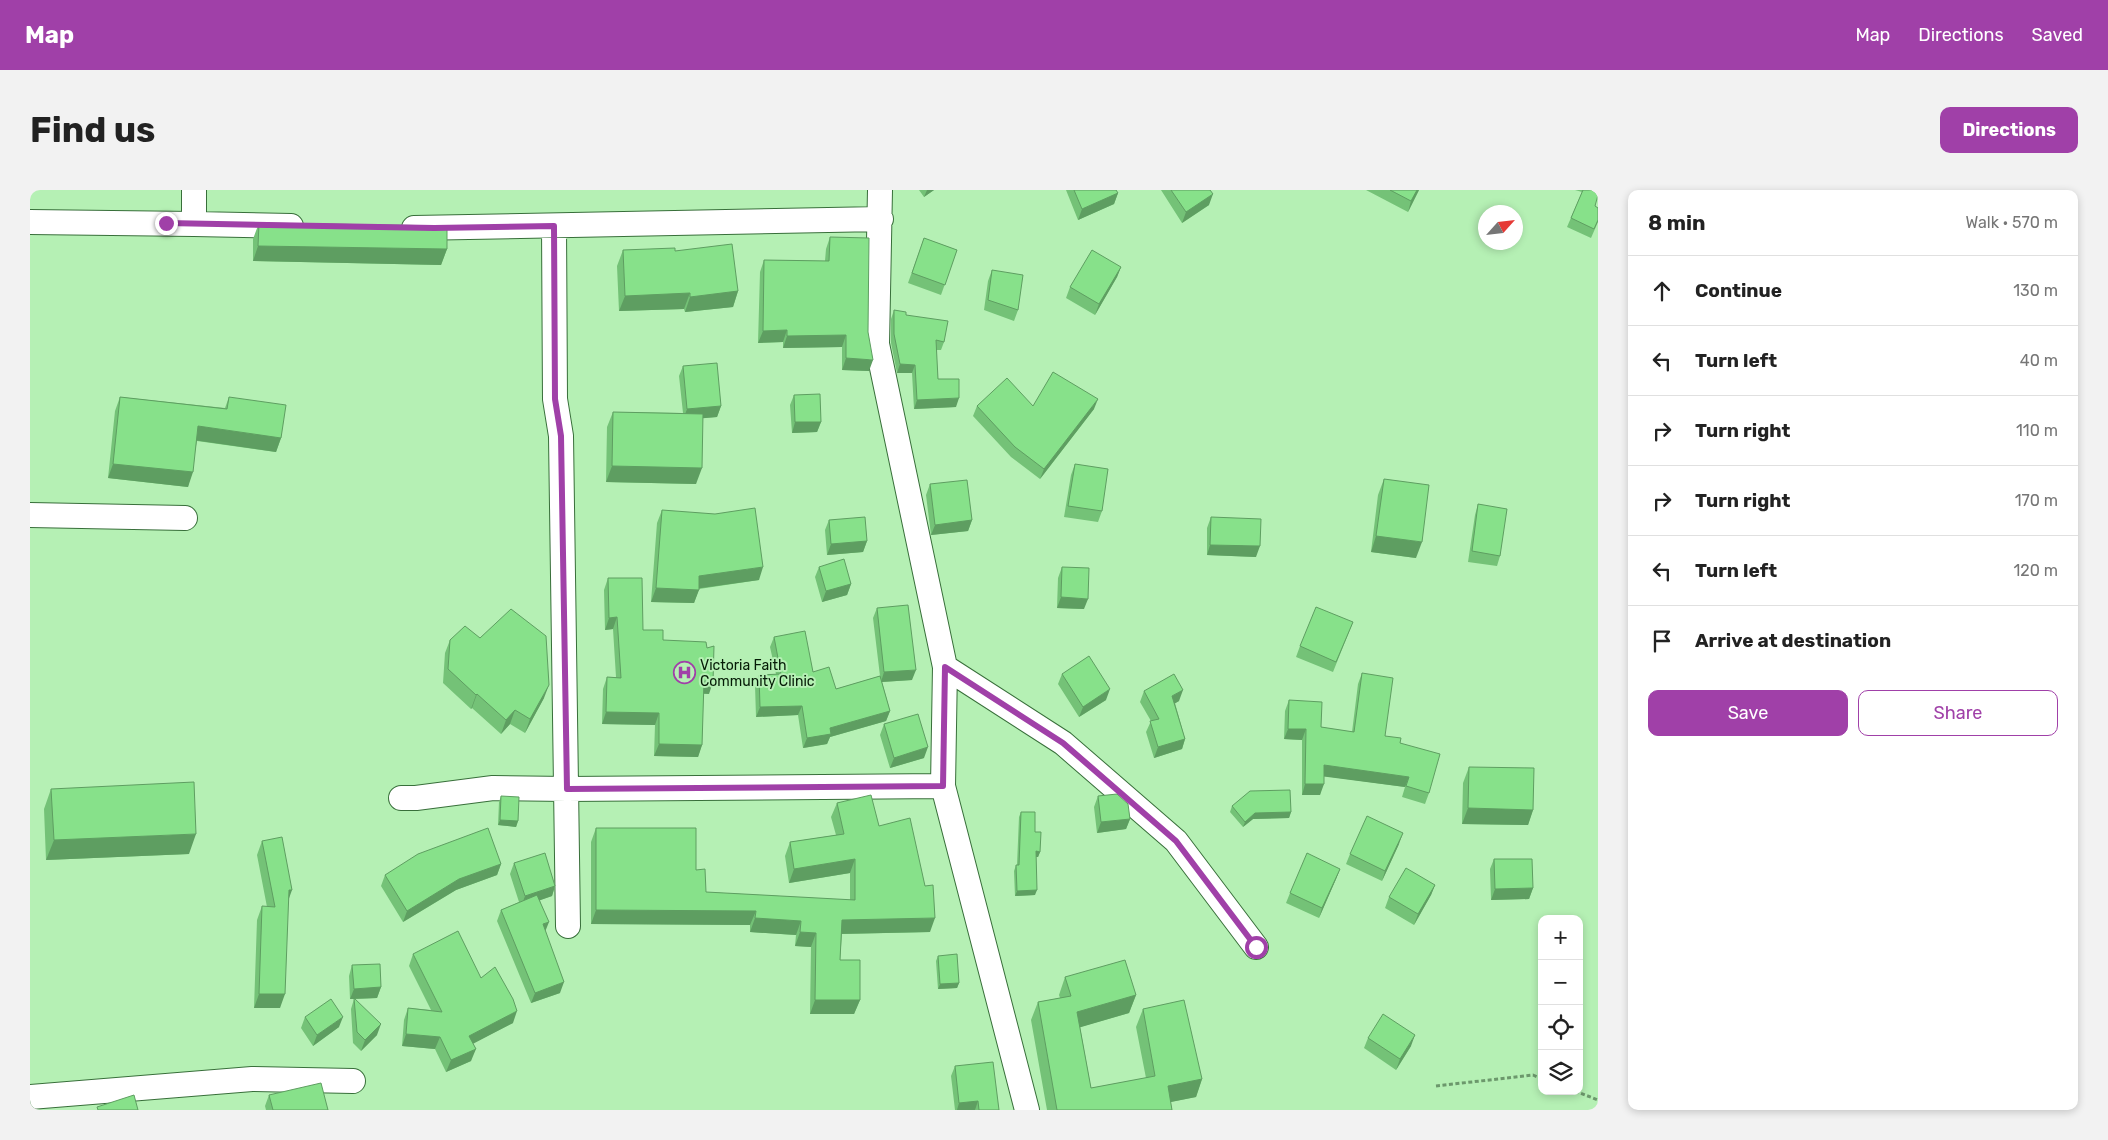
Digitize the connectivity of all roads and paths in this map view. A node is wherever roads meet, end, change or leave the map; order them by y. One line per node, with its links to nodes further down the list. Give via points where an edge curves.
1 (194, 190): 5 (street)
2 (880, 190): 3 (street)
3 (881, 219): 7 (street); 11 (street, via 877,344)
4 (30, 222): 5 (street)
5 (194, 224): 6 (street)
6 (310, 226)
7 (554, 226): 8 (street); 13 (street, via 555,399 561,436)
8 (396, 227)
9 (30, 515): 10 (street)
10 (184, 518)
11 (945, 667): 12 (street); 16 (street, via 1063,743 1176,841)
12 (943, 786): 13 (street); 23 (street)
13 (567, 789): 14 (street, via 493,788); 15 (street)
14 (401, 798)
15 (568, 926)
16 (1256, 947)
17 (1538, 1078): 19 (path)
18 (353, 1081): 21 (street, via 252,1078)
19 (1436, 1086)
20 (1583, 1094): 22 (path)
21 (30, 1096)
22 (1598, 1100)
23 (1027, 1110)

